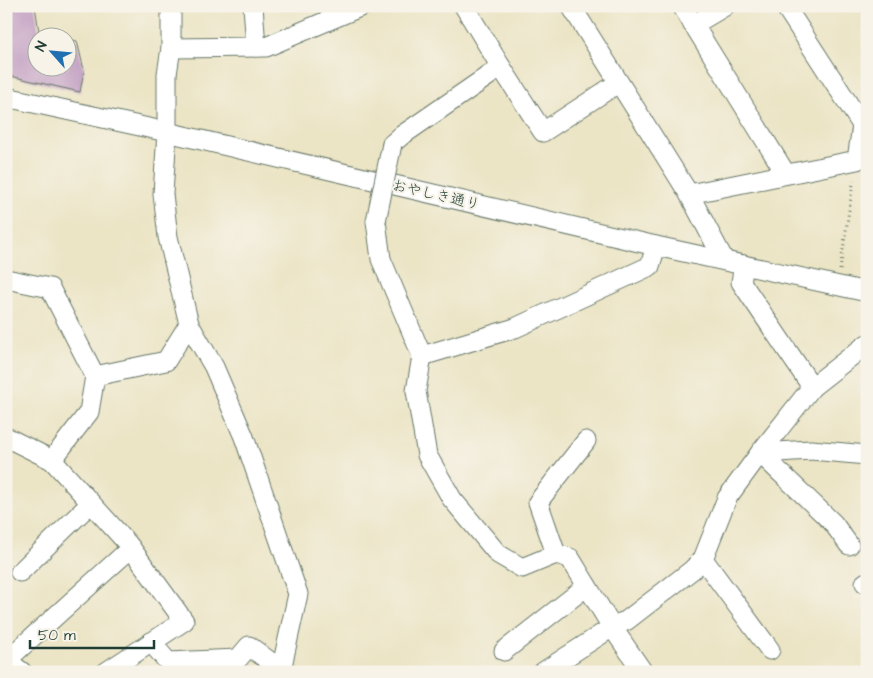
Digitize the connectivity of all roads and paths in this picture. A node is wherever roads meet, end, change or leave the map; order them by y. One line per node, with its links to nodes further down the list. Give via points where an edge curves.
1 (171, 6): 11 (street)
2 (253, 6): 10 (street)
3 (362, 6): 10 (street, via 266,47)
4 (464, 6): 12 (street)
5 (571, 6): 13 (street)
6 (682, 6): 9 (street)
7 (725, 6): 9 (street)
8 (784, 6): 15 (street)
9 (693, 25): 18 (street)
10 (256, 47): 11 (street)
11 (171, 48): 16 (street, via 167,74)
12 (501, 67): 13 (street, via 543,132); 28 (street, bridge, via 392,144 376,221 381,259)
13 (618, 83): 19 (street)
14 (6, 97): 16 (street, おやしき通り)
15 (864, 116): 17 (street)
16 (167, 132): 20 (street, おやしき通り); 26 (street, via 163,194 168,238)
17 (857, 160): 18 (street); 24 (path)
18 (786, 174): 19 (street)
19 (689, 194): 21 (street)
20 (656, 246): 21 (street, おやしき通り); 28 (street, via 650,266 515,328)
21 (724, 260): 22 (street, おやしき通り)
22 (744, 265): 24 (street, おやしき通り); 30 (street, via 741,282)
23 (6, 279): 29 (street, via 50,288)
24 (838, 286): 25 (street, おやしき通り)
25 (867, 292)
26 (189, 324): 29 (street, via 166,361); 51 (street, via 214,367 244,437 298,594 282,666)
27 (867, 344): 30 (street)
28 (422, 356): 39 (street, via 416,391 426,455 452,499 498,554 522,568)
29 (96, 376): 35 (street, via 89,412)
30 (812, 387): 33 (street)
31 (6, 437): 35 (street)
32 (586, 441): 39 (street, via 538,502)
33 (760, 453): 34 (street, via 811,450); 37 (street, via 834,523); 40 (street, via 727,498)
34 (867, 455)
35 (52, 460): 36 (street)
36 (91, 503): 38 (street); 41 (street)
37 (849, 544)
38 (130, 548): 44 (street, via 184,621); 47 (street)
39 (556, 554): 42 (street, via 570,558)
40 (703, 559): 43 (street, via 626,621); 45 (street)
41 (20, 572)
42 (587, 586): 43 (street); 46 (street)
43 (612, 627): 48 (street); 52 (street)
44 (151, 642): 50 (street); 51 (street, via 168,662 238,659 249,646)
45 (770, 650)
46 (504, 651)
47 (6, 660): 49 (street)
48 (638, 670)
49 (22, 672)
50 (106, 672)
51 (285, 672)
52 (543, 672)

